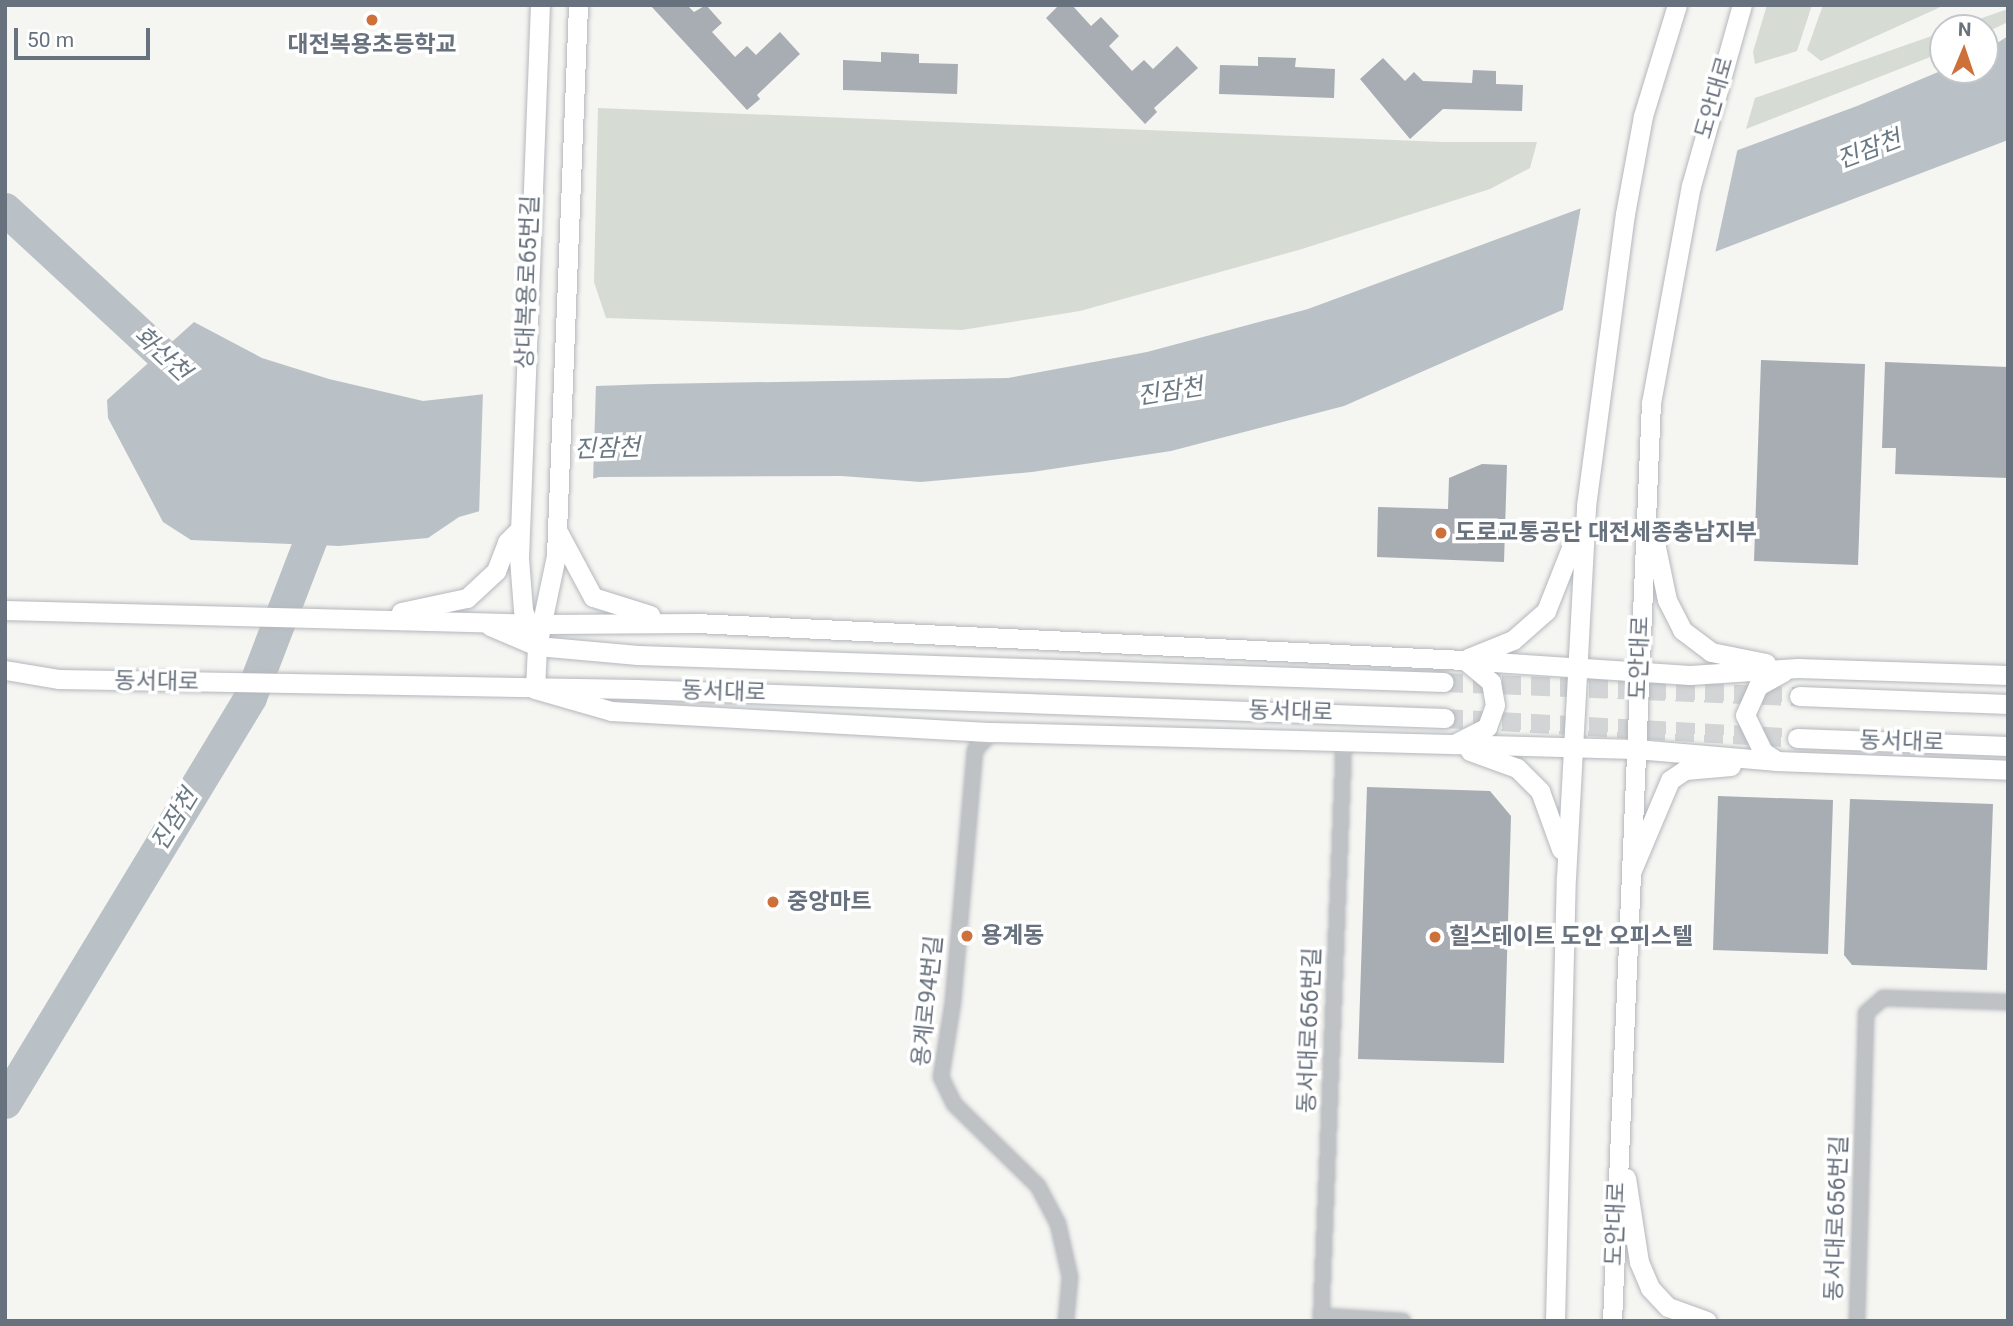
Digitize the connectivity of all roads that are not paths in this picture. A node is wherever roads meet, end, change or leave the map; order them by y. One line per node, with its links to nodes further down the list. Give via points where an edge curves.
1 (540, 5): 7 (street, 상대복용로65번길)
2 (578, 5): 8 (street, 상대복용로65번길, via 557,530)
3 (1677, 5): 6 (street, via 1643,116 1603,354)
4 (1742, 5): 5 (street, 도안대로, via 1715,92 1661,335 1651,403)
5 (1646, 497): 16 (street, via 1667,600 1682,630 1711,652); 19 (street, 도안대로)
6 (1586, 506): 15 (street, via 1546,611 1513,640); 18 (street)
7 (520, 529): 10 (street, via 507,542 496,571 467,598); 13 (street, 상대복용로65번길, via 519,558)
8 (562, 552): 12 (street, via 599,600 627,611); 13 (street, 상대복용로65번길)
9 (5, 610): 10 (street)
10 (376, 619): 11 (street)
11 (481, 622): 13 (street); 14 (street, 동서대로)
12 (696, 623): 13 (street); 15 (street)
13 (535, 624): 14 (street, 상대복용로65번길)
14 (537, 646): 21 (street, 동서대로, via 639,655); 22 (street, 상대복용로65번길)
15 (1464, 660): 18 (street); 29 (street, via 1491,682 1495,705 1487,727)
16 (1798, 668): 19 (street, via 1690,676); 20 (street); 33 (street, via 1773,674 1758,686 1745,715 1763,751)
17 (5, 670): 22 (street, 동서대로, via 59,679)
18 (1574, 670): 19 (street); 31 (street)
19 (1640, 673): 32 (street, 도안대로)
20 (2008, 675)
21 (1444, 682)
22 (535, 689): 25 (street, 동서대로); 26 (street, via 611,711)
23 (1799, 696): 24 (street, 동서대로)
24 (2008, 704)
25 (1444, 718)
26 (992, 732): 28 (street); 40 (street, 용계로94번길, via 975,750 953,1002 941,1077 954,1104 1038,1186 1058,1224 1070,1277)
27 (1797, 738): 30 (street, 동서대로)
28 (1344, 741): 29 (street); 39 (street, 동서대로656번길)
29 (1452, 745): 31 (street); 36 (street, via 1517,768 1540,791 1560,843)
30 (2008, 746)
31 (1571, 747): 32 (street); 36 (street)
32 (1636, 749): 33 (street); 35 (street, 도안대로)
33 (1777, 761): 34 (street); 35 (street, via 1685,771 1670,780)
34 (2008, 771)
35 (1629, 876): 38 (street, 도안대로)
36 (1566, 878): 42 (street)
37 (2008, 1002): 45 (street, 동서대로656번길, via 1883,998 1866,1013)
38 (1619, 1131): 43 (street, 도안대로); 44 (street, via 1639,1262 1650,1288 1668,1307)
39 (1321, 1318): 41 (street)
40 (1066, 1321)
41 (1403, 1321)
42 (1555, 1321)
43 (1612, 1321)
44 (1707, 1321)
45 (1857, 1321)

